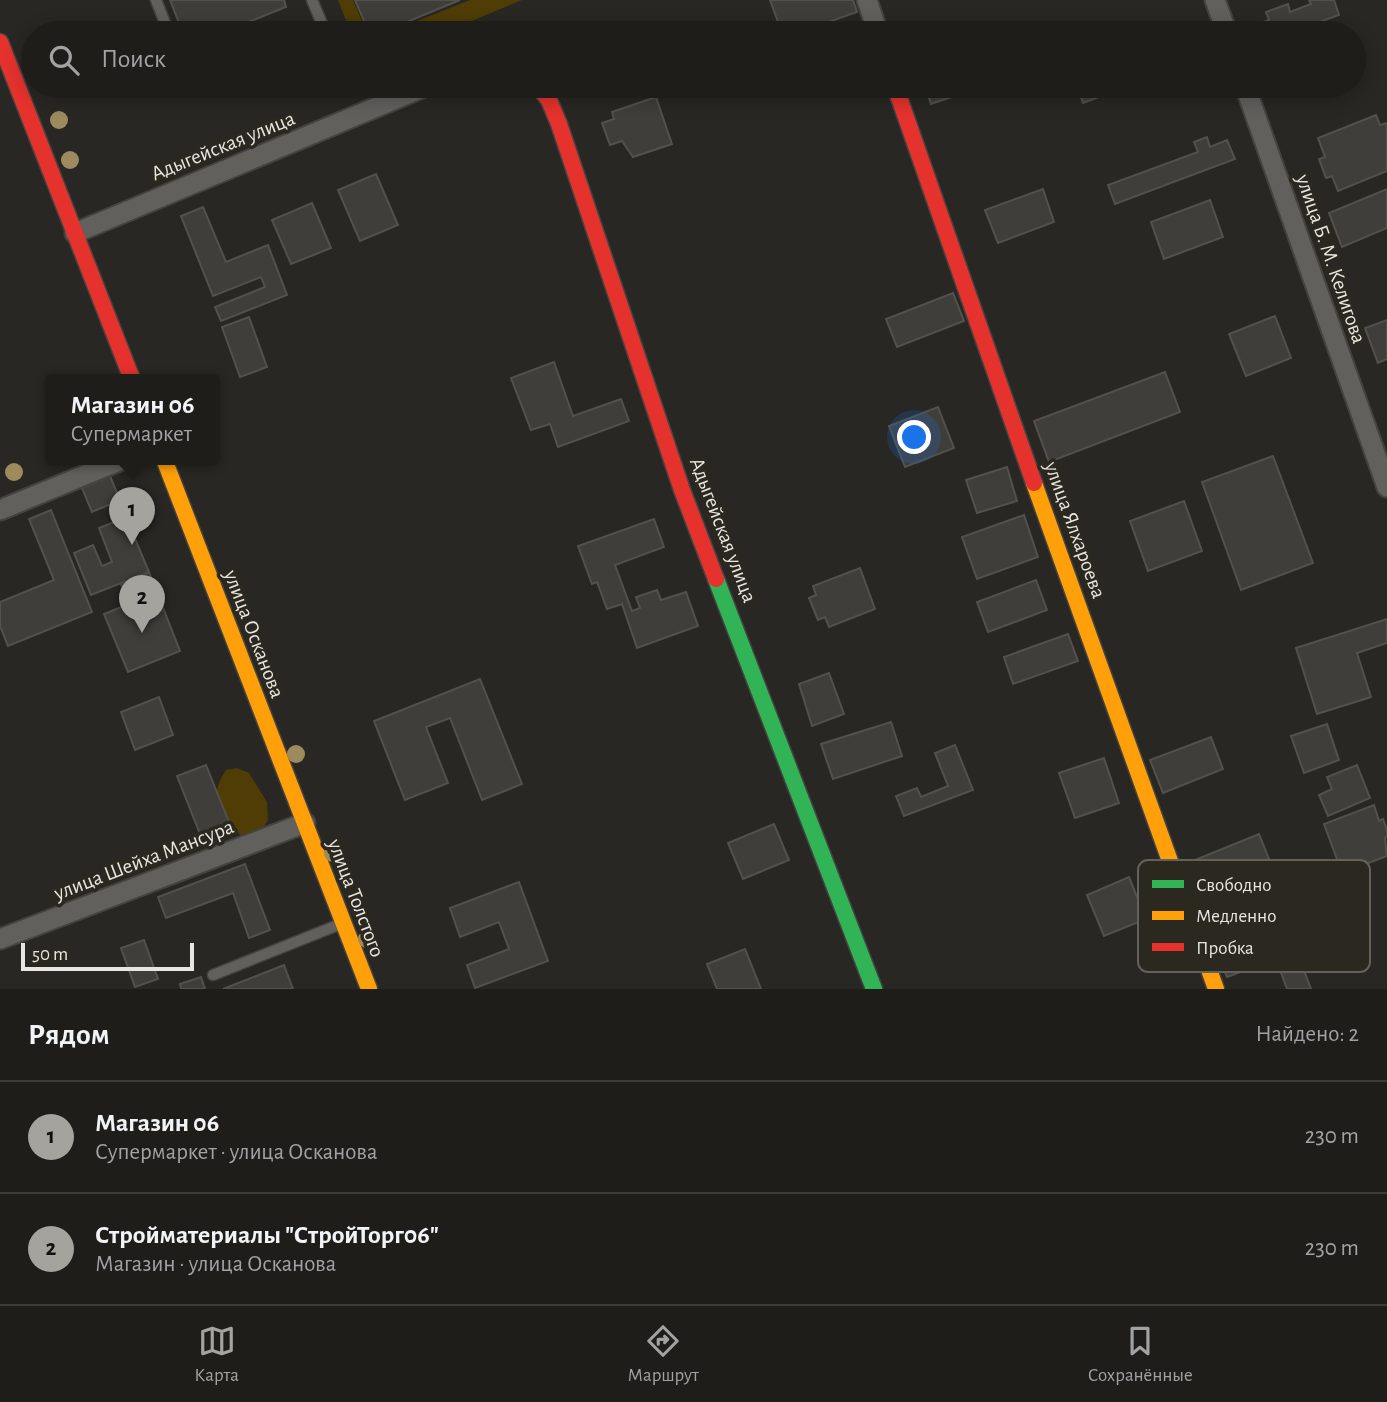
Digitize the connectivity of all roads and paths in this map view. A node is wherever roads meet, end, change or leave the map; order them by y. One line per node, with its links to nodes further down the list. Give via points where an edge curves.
1 (156, 0): 5 (lane)
2 (312, 0): 6 (lane)
3 (867, 0): 7 (street)
4 (1215, 0): 8 (street)
5 (164, 21)
6 (321, 21)
7 (874, 21)
8 (1223, 21)
9 (0, 42): 10 (street)
10 (7, 80): 15 (street)
11 (398, 98): 15 (street, Адыгейская улица)
12 (547, 98): 28 (street, Адыгейская улица, via 682,490)
13 (899, 98): 22 (street, улица Ялхароева)
14 (1249, 98): 19 (street, улица Б. М. Келигова)
15 (75, 233): 16 (street)
16 (130, 374)
17 (109, 465): 20 (street)
18 (166, 465): 21 (street, улица Осканова)
19 (1387, 486)
20 (0, 510)
21 (305, 823): 23 (street, улица Толстого); 24 (street, улица Шейха Мансура)
22 (1170, 860)
23 (343, 923): 26 (lane); 27 (street, улица Толстого)
24 (0, 939)
25 (1210, 972): 29 (street, улица Ялхароева)
26 (213, 975)
27 (369, 989)
28 (874, 989)
29 (1216, 989)

